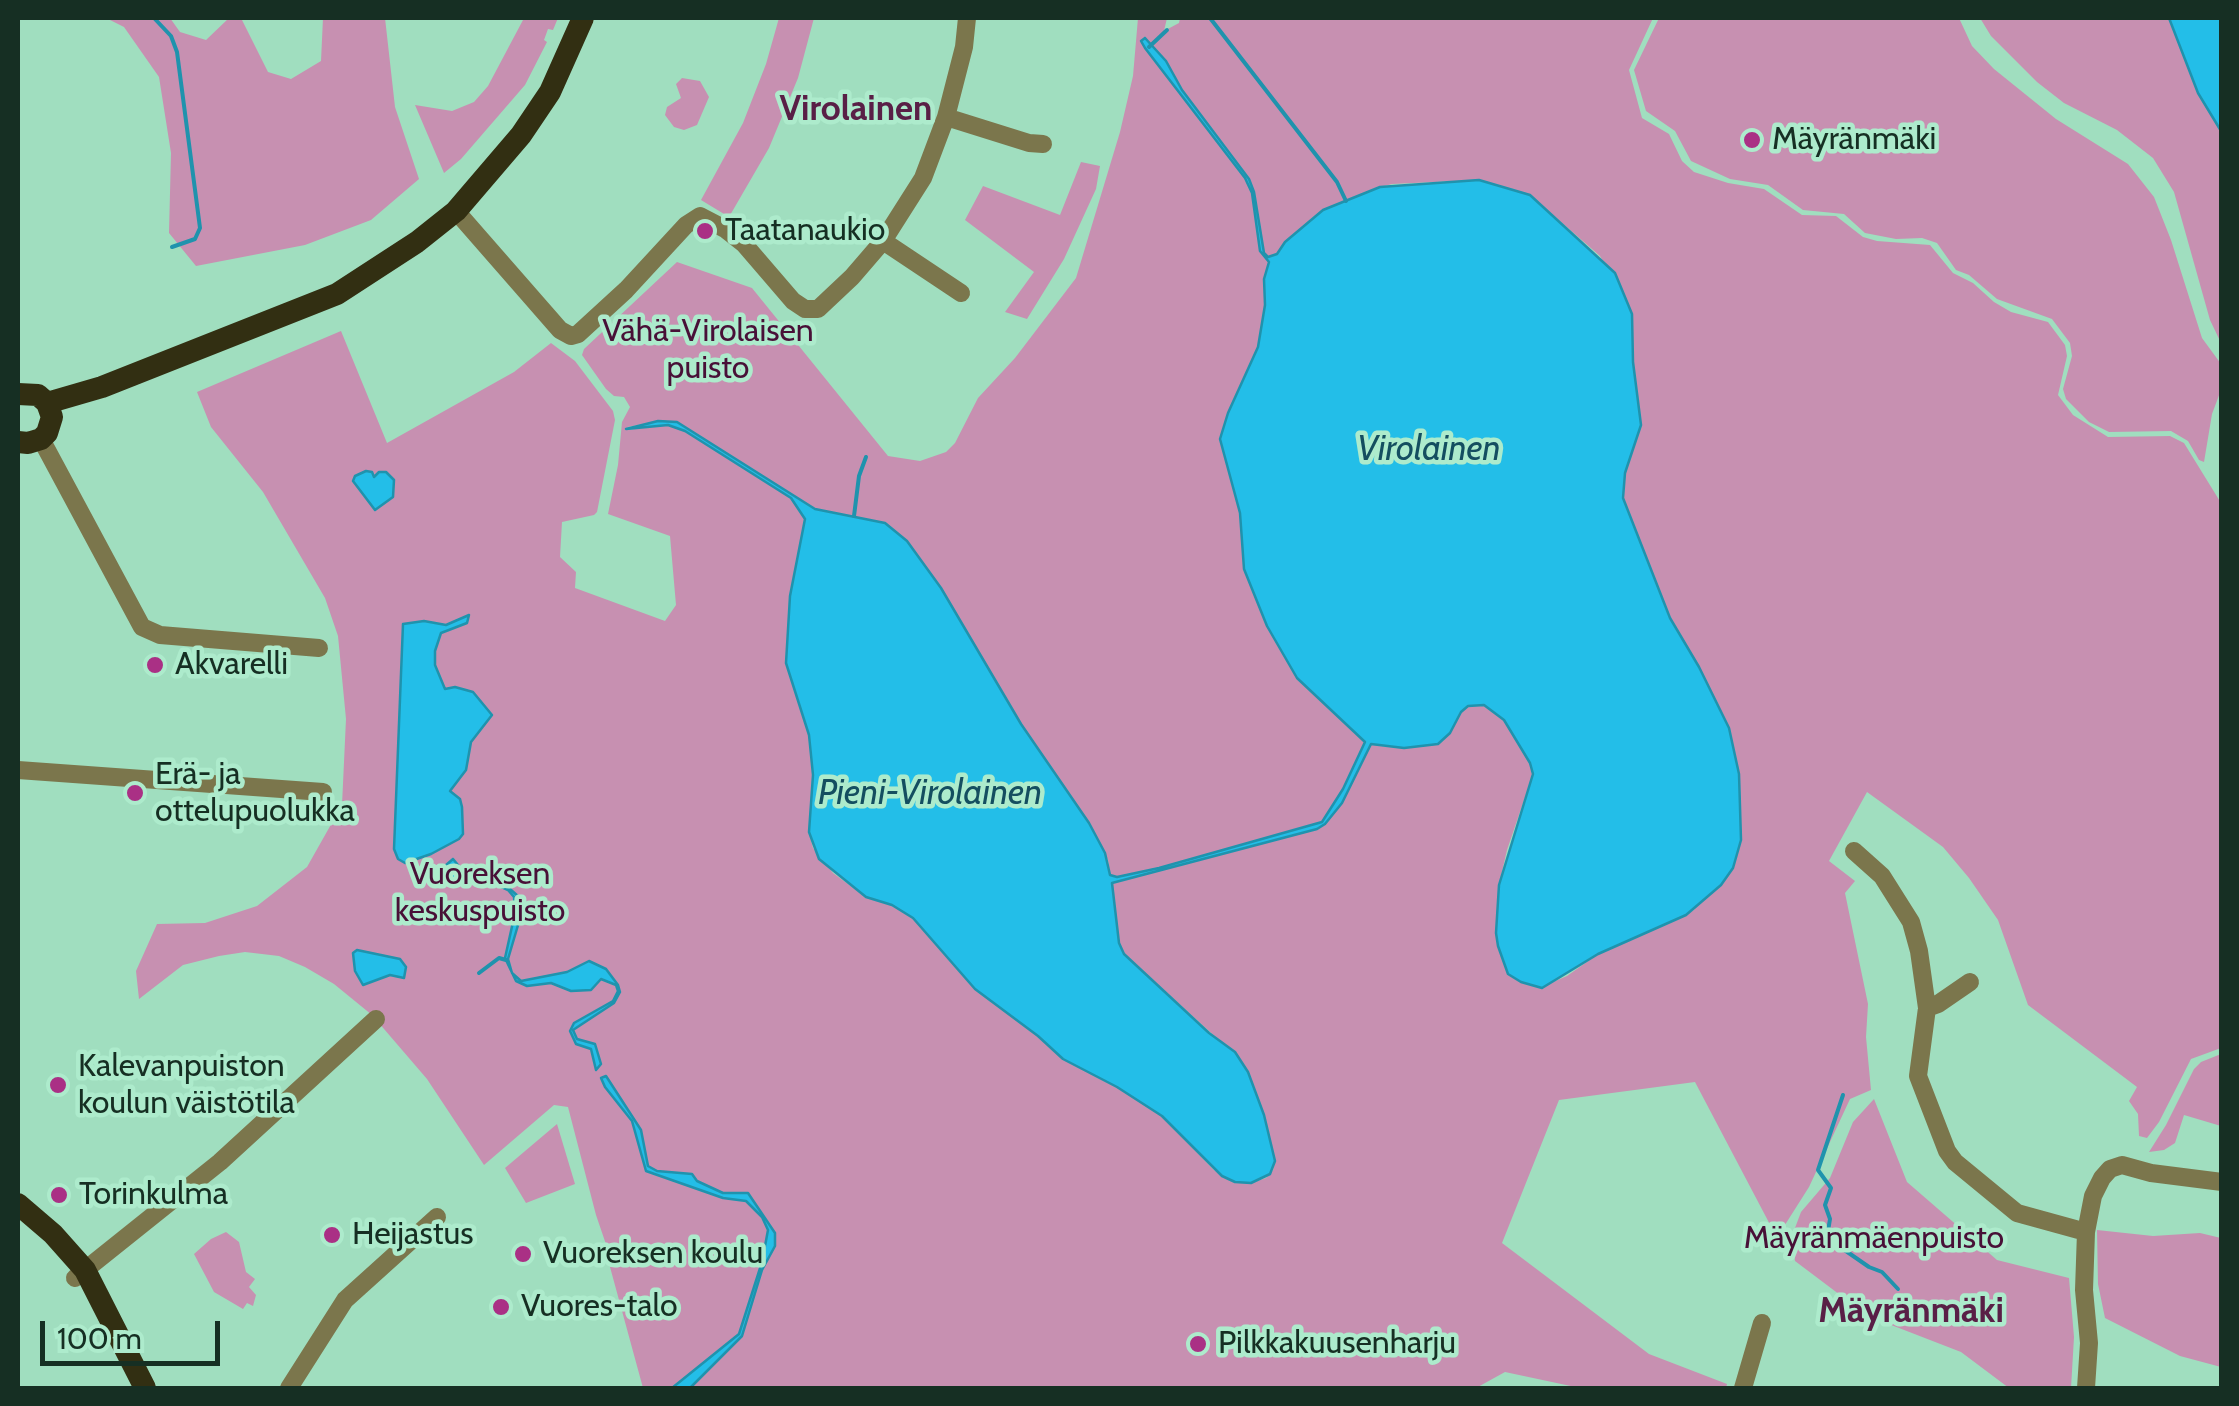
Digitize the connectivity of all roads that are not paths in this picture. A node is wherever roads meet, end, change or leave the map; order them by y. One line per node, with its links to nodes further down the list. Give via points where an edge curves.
1 (584, 18): 5 (main road, via 537,112)
2 (967, 18): 3 (street)
3 (946, 117): 4 (street); 6 (street, via 922,178)
4 (1044, 144)
5 (456, 210): 6 (street, via 571,336 695,218 706,216 744,244 793,300 811,310); 9 (main road, via 337,294)
6 (883, 242): 7 (street)
7 (961, 294)
8 (18, 394): 9 (main road, via 38,395)
9 (49, 410): 10 (main road, via 47,433)
10 (29, 440): 11 (street, via 137,621 160,635)
11 (319, 648)
12 (18, 770): 13 (street)
13 (323, 792)
14 (1854, 851): 16 (street, via 1882,876 1910,922)
15 (1970, 982): 16 (street)
16 (1926, 1008): 22 (street, via 1918,1076 1947,1151 2017,1214)
17 (376, 1018): 23 (street, via 204,1176)
18 (2222, 1182): 22 (street, via 2113,1167 2096,1188)
19 (18, 1204): 23 (main road, via 53,1234)
20 (437, 1217): 27 (street, via 345,1300)
21 (18, 1220): 23 (main road)
22 (2086, 1232): 29 (street)
23 (80, 1274): 25 (main road); 26 (main road)
24 (1762, 1323): 28 (street)
25 (130, 1388)
26 (146, 1388)
27 (289, 1388)
28 (1743, 1388)
29 (2086, 1388)

